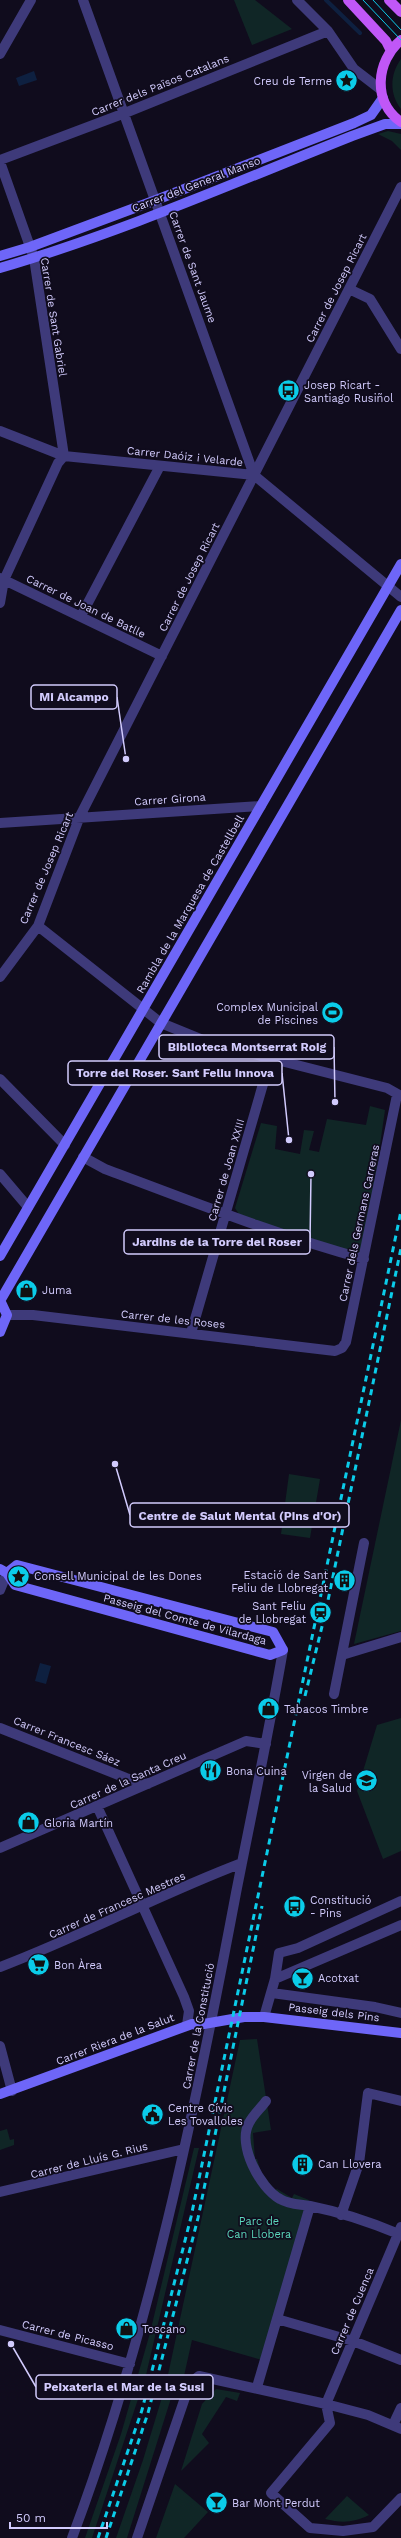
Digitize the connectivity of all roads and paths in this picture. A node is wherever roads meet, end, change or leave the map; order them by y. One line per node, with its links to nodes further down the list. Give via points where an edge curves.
1 (32, 0): 10 (street)
2 (83, 0): 12 (street, Carrer de Sant Jaume)
3 (297, 0): 7 (street)
4 (348, 0): 9 (main road, via 381,35)
5 (389, 0): 6 (main road)
6 (401, 12)
7 (328, 31): 11 (street, via 354,69); 12 (street, Carrer dels Països Catalans)
8 (401, 40): 9 (main road)
9 (391, 51): 11 (main road, via 381,70)
10 (0, 54)
11 (381, 93): 13 (main road); 16 (street, Carrer del General Manso, via 377,108 366,118)
12 (125, 113): 14 (street, Carrer dels Països Catalans); 16 (street, Carrer de Sant Jaume)
13 (401, 123): 17 (street, Carrer del General Manso, via 385,124 352,136)
14 (0, 164): 18 (street, Carrer de Sant Gabriel)
15 (401, 187): 22 (street, Carrer de Josep Ricart)
16 (156, 200): 17 (street, Carrer de Sant Jaume); 18 (street, Carrer del General Manso)
17 (160, 211): 20 (street, Carrer del General Manso); 27 (street, Carrer de Sant Jaume)
18 (30, 247): 19 (street, Carrer del General Manso); 20 (street, Carrer de Sant Gabriel)
19 (0, 256)
20 (34, 258): 21 (street, Carrer del General Manso); 25 (street, Carrer de Sant Gabriel)
21 (0, 268)
22 (349, 289): 23 (street, via 370,299); 27 (street, Carrer de Josep Ricart)
23 (401, 349)
24 (0, 431): 25 (street, Carrer Daóiz i Velarde)
25 (64, 456): 26 (street, Carrer Daóiz i Velarde); 29 (street, via 58,463)
26 (160, 466): 27 (street, Carrer Daóiz i Velarde); 34 (street)
27 (254, 475): 30 (street, Carrer Daóiz i Velarde); 35 (street, Carrer de Josep Ricart)
28 (401, 564): 30 (street, Rambla de la Marquesa de Castellbell)
29 (2, 579): 32 (street); 34 (street, Carrer de Joan de Batlle)
30 (388, 586): 31 (street, Carrer Daóiz i Velarde); 36 (street, Rambla de la Marquesa de Castellbell)
31 (401, 597)
32 (0, 603)
33 (401, 610): 42 (street)
34 (81, 616): 35 (street, Carrer de Joan de Batlle)
35 (162, 656): 37 (street, Carrer de Josep Ricart)
36 (261, 806): 37 (street, Carrer Girona); 41 (street, Rambla de la Marquesa de Castellbell)
37 (80, 816): 38 (street, Carrer Girona); 39 (street, Carrer de Josep Ricart)
38 (0, 823)
39 (38, 926): 40 (street, Carrer de Josep Ricart); 41 (street)
40 (0, 977)
41 (143, 1010): 42 (street); 46 (street, Rambla de la Marquesa de Castellbell)
42 (161, 1023): 43 (street, via 210,1043); 47 (street)
43 (270, 1060): 45 (street, via 387,1088); 50 (street, Carrer de Joan XXIII)
44 (0, 1079): 46 (street)
45 (399, 1095): 52 (street, Carrer dels Germans Carreras)
46 (65, 1145): 49 (street, Rambla de la Marquesa de Castellbell)
47 (83, 1157): 50 (street, via 104,1169); 53 (street)
48 (0, 1174): 49 (street)
49 (28, 1207): 51 (street, Rambla de la Marquesa de Castellbell)
50 (226, 1214): 52 (street, via 280,1235); 56 (street, Carrer de Joan XXIII)
51 (0, 1256)
52 (364, 1260): 57 (street, Carrer dels Germans Carreras, via 346,1342 342,1348)
53 (0, 1300): 54 (street)
54 (7, 1315): 55 (street); 56 (street, Carrer de les Roses, via 33,1315)
55 (0, 1332)
56 (191, 1333): 57 (street, Carrer de les Roses)
57 (335, 1351)
58 (364, 1542): 63 (street)
59 (3, 1571): 60 (street); 62 (street, Passeig del Comte de Vilardaga, via 15,1585 270,1655); 62 (street, Passeig del Comte de Vilardaga, via 17,1565 273,1632)
60 (0, 1590)
61 (401, 1637): 63 (street)
62 (283, 1650): 66 (street, Carrer de la Constitució)
63 (342, 1655): 64 (street)
64 (334, 1694)
65 (0, 1728): 67 (street, Carrer Francesc Sáez, via 126,1778)
66 (266, 1744): 67 (street, Carrer de la Santa Creu, via 246,1741); 70 (street, Carrer de la Constitució)
67 (148, 1784): 68 (street, Carrer de la Santa Creu)
68 (97, 1806): 69 (street, Carrer de la Santa Creu); 72 (street)
69 (0, 1848)
70 (242, 1863): 72 (street, Carrer de Francesc Mestres); 86 (street, Carrer de la Constitució, via 208,2043)
71 (401, 1901): 75 (street, via 298,1948 279,1953)
72 (143, 1906): 74 (street, Carrer de Francesc Mestres); 79 (street, via 184,1997 189,2011)
73 (401, 1925): 75 (street)
74 (0, 1967)
75 (275, 1979): 76 (street)
76 (272, 1993): 77 (street, Passeig dels Pins); 78 (street)
77 (401, 2013)
78 (264, 2017): 79 (street, Carrer Riera de la Salut, via 244,2017); 80 (street, Passeig dels Pins)
79 (187, 2025): 82 (street, Carrer Riera de la Salut)
80 (401, 2033)
81 (0, 2046): 82 (street)
82 (12, 2091): 83 (street, Carrer Riera de la Salut)
83 (0, 2094)
84 (266, 2101): 88 (street, via 249,2123 245,2135 246,2149 257,2174 270,2192 292,2204)
85 (401, 2101): 89 (street, via 368,2093 359,2163)
86 (184, 2150): 87 (street, Carrer de Lluís G. Rius); 95 (street, Carrer de la Constitució)
87 (0, 2192)
88 (310, 2206): 89 (street); 91 (street)
89 (341, 2215): 90 (street)
90 (400, 2232): 93 (street, Carrer de Cuenca)
91 (277, 2319): 93 (street); 96 (street)
92 (0, 2330): 95 (street, Carrer de Picasso)
93 (353, 2341): 94 (street); 97 (street, Carrer de Cuenca)
94 (401, 2360)
95 (130, 2364): 101 (street, Carrer de la Constitució, via 101,2462)
96 (257, 2387): 97 (street); 102 (street, via 199,2376 190,2383)
97 (326, 2404): 99 (street, via 368,2415); 100 (street, via 330,2423 271,2492 310,2528 343,2531 373,2527)
98 (401, 2408): 99 (street)
99 (397, 2427)
100 (401, 2498)
101 (72, 2538)
102 (137, 2538)

